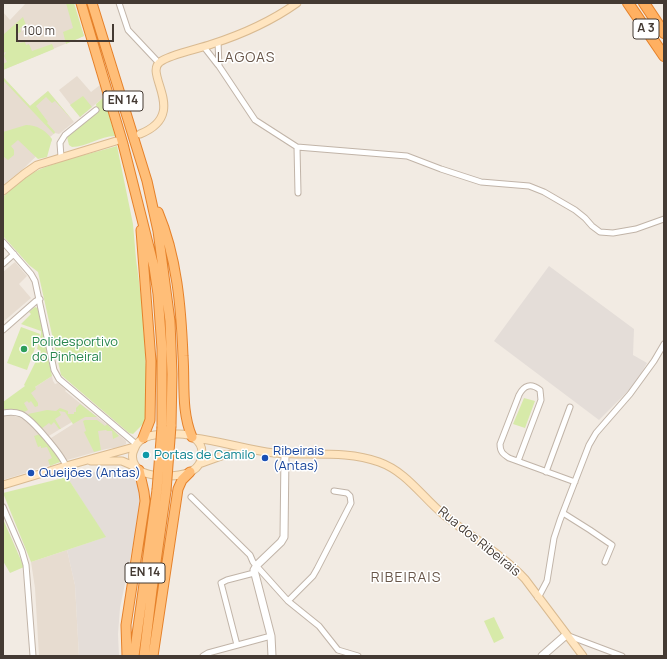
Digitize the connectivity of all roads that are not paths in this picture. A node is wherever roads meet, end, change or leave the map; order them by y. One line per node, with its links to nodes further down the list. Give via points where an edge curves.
1 (81, 3): 21 (highway, EN 14)
2 (92, 3): 20 (highway, EN 14)
3 (119, 3): 11 (street, via 128,30)
4 (298, 3): 8 (main road, via 258,25)
5 (628, 3): 10 (highway, A 3)
6 (644, 3): 7 (highway, A 3)
7 (664, 33)
8 (218, 42): 9 (main road); 12 (street)
9 (204, 47): 11 (main road, via 166,58); 12 (street)
10 (664, 56)
11 (158, 65): 14 (main road, via 157,78 164,109 157,123)
12 (219, 66): 16 (street, via 255,120)
13 (96, 110): 17 (street, via 65,135 60,143)
14 (140, 134)
15 (116, 141): 17 (main road)
16 (297, 147): 19 (street); 22 (street, via 407,156 481,182 529,186 575,210 600,232 613,233 636,229)
17 (61, 157): 18 (main road, via 32,168)
18 (3, 191)
19 (298, 193)
20 (151, 199): 31 (highway, EN 14, via 170,321 172,374); 32 (highway, via 164,227 175,270 182,333 184,411)
21 (140, 209): 31 (highway, EN 14, via 158,294); 33 (highway, via 151,361 150,420)
22 (664, 219)
23 (3, 242): 24 (street)
24 (14, 254): 25 (street); 26 (street, via 33,276)
25 (3, 264)
26 (40, 299): 27 (street); 33 (street, via 54,370 59,379)
27 (3, 330)
28 (664, 344): 43 (street, via 630,394 596,433)
29 (570, 407): 42 (street)
30 (3, 413): 39 (street, via 16,413 26,417 62,457)
31 (167, 426): 45 (highway, EN 14, bridge)
32 (193, 437): 33 (main road, via 179,434 148,436); 34 (main road); 38 (main road, via 202,448)
33 (138, 443): 36 (main road); 40 (main road, via 133,458)
34 (256, 451): 35 (main road, Rua dos Ribeirais); 38 (main road, via 224,455)
35 (285, 454): 51 (street, via 284,537); 53 (main road, Rua dos Ribeirais, via 352,456 379,462 398,471 445,516 510,564 525,579)
36 (87, 461): 39 (main road); 40 (main road, via 122,462)
37 (518, 461): 37 (street, via 502,454 500,444 522,390 526,386 531,386 540,390 541,400); 42 (street)
38 (199, 464): 41 (main road)
39 (66, 466): 44 (main road)
40 (137, 468): 41 (main road, via 153,475); 59 (highway, via 145,501 126,625)
41 (190, 472): 62 (highway, via 178,489)
42 (546, 472): 43 (street)
43 (575, 482): 49 (street)
44 (3, 485)
45 (161, 491): 60 (highway, EN 14); 61 (highway, EN 14)
46 (334, 491): 54 (street, via 347,493 351,503 313,576)
47 (191, 497): 51 (street)
48 (3, 507): 58 (street, via 26,565)
49 (563, 513): 50 (street, via 612,545); 53 (street, via 554,538 547,581)
50 (605, 562)
51 (257, 565): 52 (street); 54 (street)
52 (254, 573): 56 (street); 57 (street, via 221,583)
53 (538, 598): 55 (main road, Rua dos Ribeirais)
54 (288, 601): 65 (street, via 319,626 338,650)
55 (566, 635): 66 (street); 67 (main road, Rua dos Ribeirais); 68 (street)
56 (271, 636): 57 (street); 64 (street)
57 (237, 645): 63 (street)
58 (33, 656)
59 (127, 656)
60 (134, 656)
61 (144, 656)
62 (153, 656)
63 (203, 656)
64 (272, 656)
65 (358, 656)
66 (542, 656)
67 (583, 656)
68 (622, 656)

